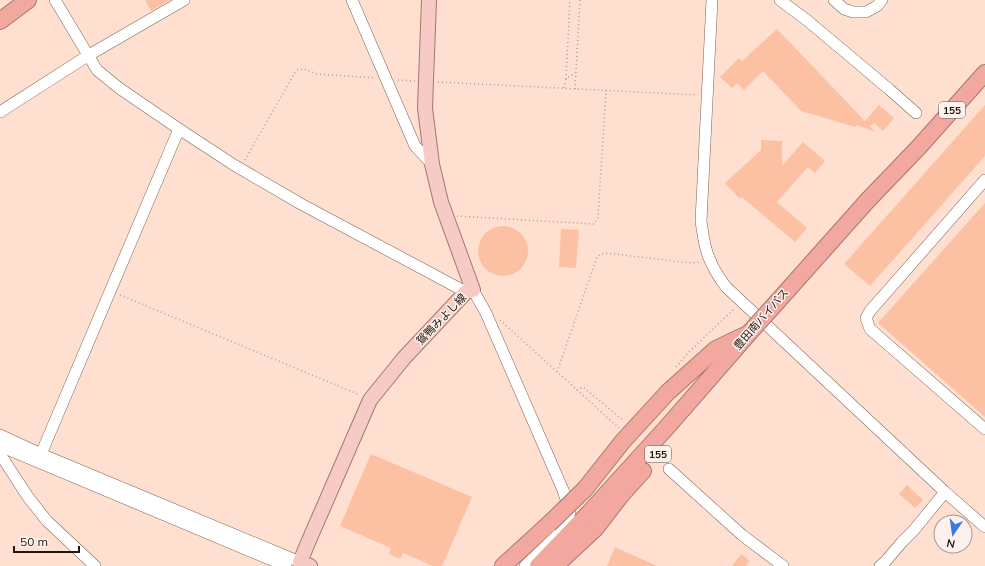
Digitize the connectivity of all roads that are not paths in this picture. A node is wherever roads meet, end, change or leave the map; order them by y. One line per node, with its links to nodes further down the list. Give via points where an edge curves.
1 (28, 0): 10 (highway)
2 (55, 0): 11 (street)
3 (184, 0): 11 (street)
4 (352, 0): 16 (street, via 415,146)
5 (429, 0): 16 (main road, 鴛鴨みよし線, via 425,108)
6 (712, 0): 26 (street, via 701,221 709,260 726,287)
7 (780, 0): 14 (street)
8 (834, 0): 9 (street, via 844,9 853,12 866,12)
9 (882, 0)
10 (0, 21)
11 (89, 55): 13 (street); 15 (street, via 97,70 106,78)
12 (985, 73): 19 (highway, 豊田南バイパス / 155, bridge)
13 (0, 112)
14 (916, 114)
15 (179, 129): 18 (street, via 300,204); 24 (street)
16 (432, 164): 18 (main road, 鴛鴨みよし線, via 439,196)
17 (985, 180): 20 (street, via 866,318 870,330)
18 (469, 291): 28 (main road, 鴛鴨みよし線, via 404,358 370,400 310,538); 29 (street, via 486,313 563,490 570,512 565,528)
19 (750, 332): 29 (highway, 豊田南バイパス / 155, via 589,513); 32 (highway, 155, bridge, via 716,350 668,392 623,441 585,489); 33 (highway, 155, via 732,368 622,494 595,529)
20 (985, 429)
21 (0, 435): 24 (street)
22 (0, 446): 31 (street)
23 (0, 454): 30 (street, via 47,521)
24 (42, 454): 28 (street)
25 (668, 469): 34 (street, via 742,535)
26 (945, 492): 27 (street); 35 (street)
27 (985, 527)
28 (305, 564)
29 (530, 565)
30 (95, 566)
31 (286, 566)
32 (503, 566)
33 (555, 566)
34 (783, 566)
35 (880, 566)

